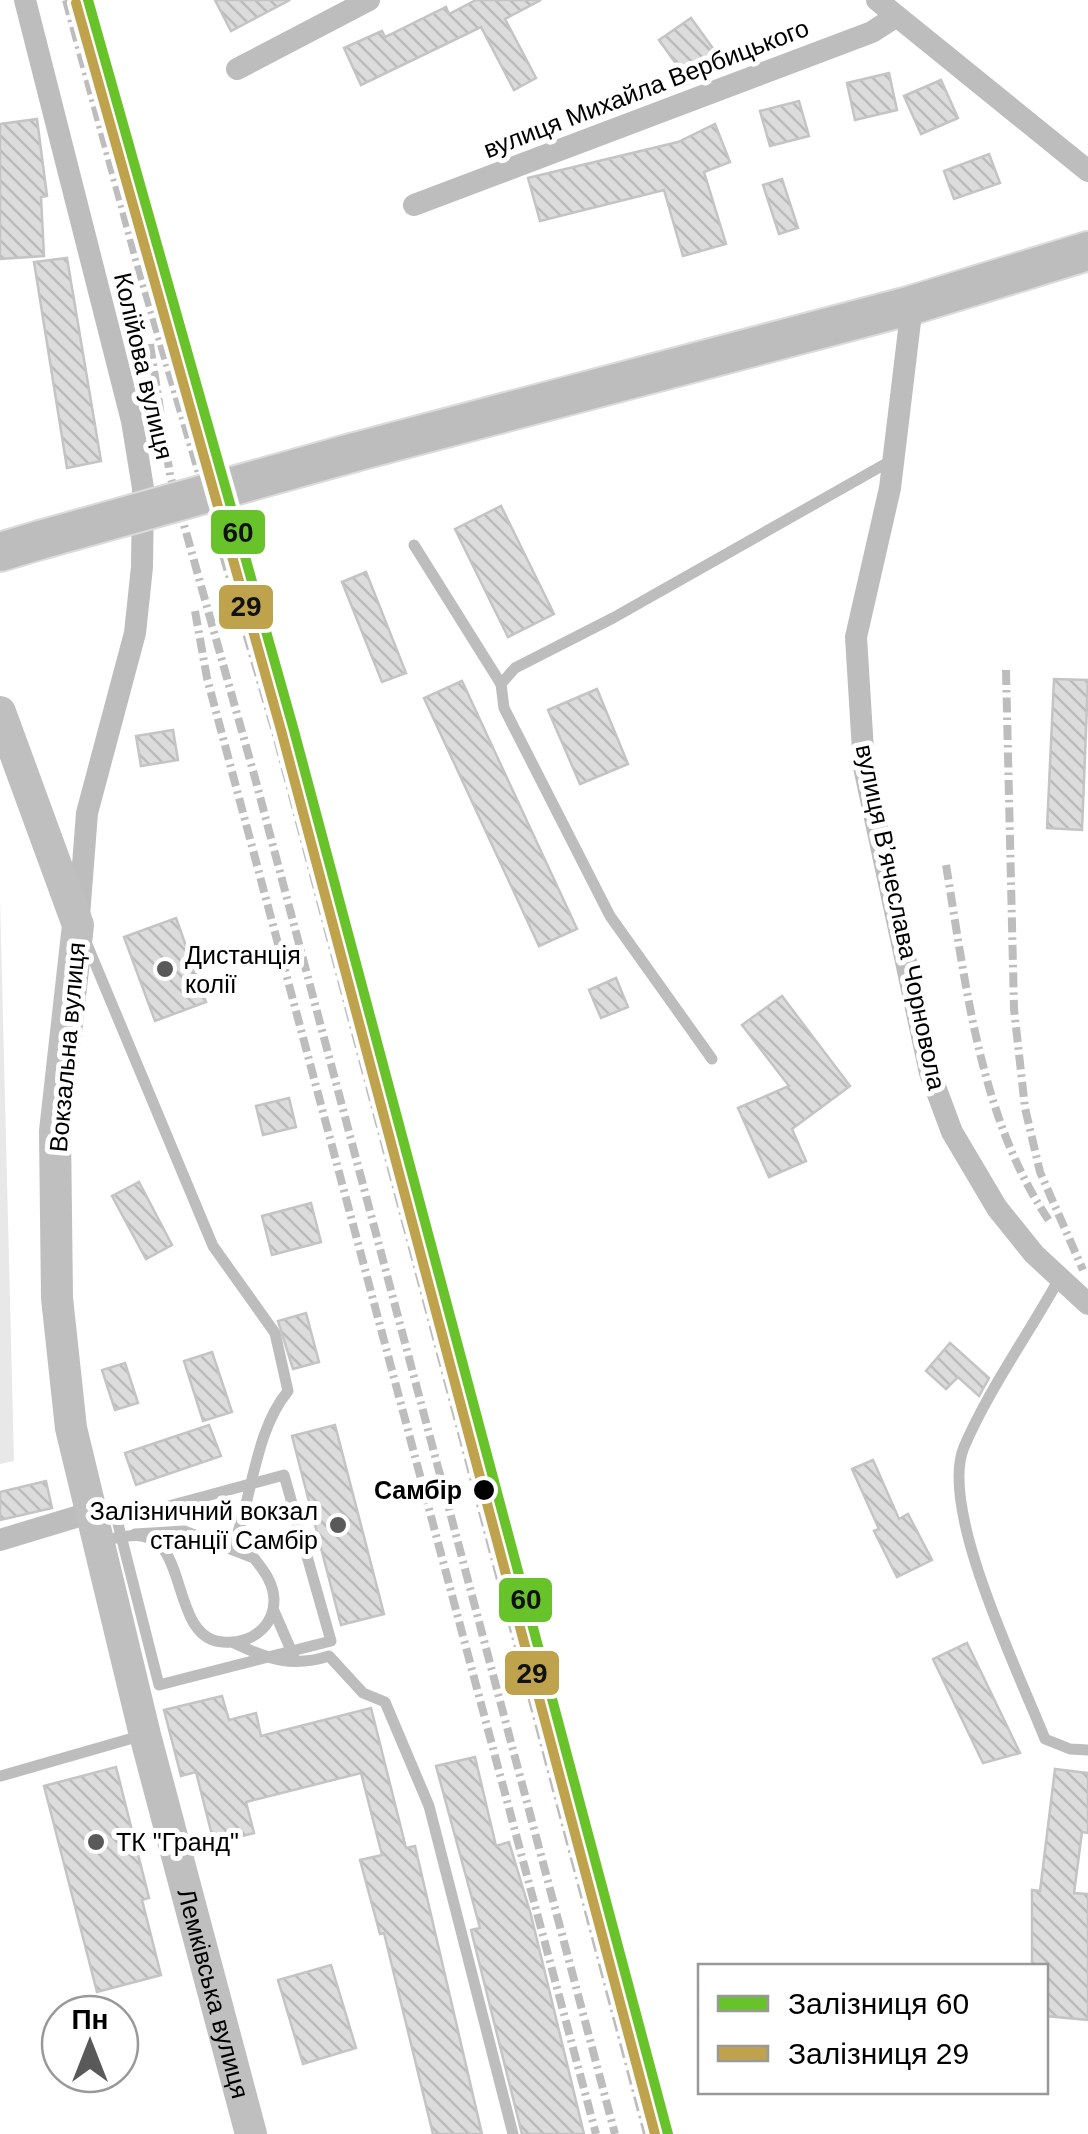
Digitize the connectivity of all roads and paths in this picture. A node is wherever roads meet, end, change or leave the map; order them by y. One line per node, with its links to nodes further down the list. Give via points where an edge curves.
1 (26, 0): 15 (street, Колійова вулиця, via 143,488 135,634 87,813)
2 (369, 0): 5 (street)
3 (877, 0): 4 (street)
4 (896, 17): 6 (street); 7 (street, вулиця Михайла Вербицького, via 872,32)
5 (236, 69)
6 (1088, 171)
7 (414, 205)
8 (1088, 251): 9 (main road)
9 (912, 305): 10 (street, вулиця Вʼячеслава Чорновола); 12 (main road, bridge)
10 (894, 459): 13 (lane, via 516,668); 17 (street, вулиця Вʼячеслава Чорновола, via 856,637 864,767 930,1074 952,1132 998,1208)
11 (414, 545): 13 (lane)
12 (0, 552)
13 (501, 684): 16 (lane, via 504,708 610,916)
14 (0, 712): 15 (main road, Вокзальна вулиця)
15 (78, 925): 19 (lane, via 213,1246 274,1333 288,1391 275,1406); 20 (main road, Вокзальна вулиця, via 55,1130 58,1298 70,1428)
16 (712, 1059)
17 (1059, 1279): 18 (street, вулиця Вʼячеслава Чорновола); 29 (lane, via 963,1450 958,1491 969,1542 1046,1739)
18 (1088, 1304)
19 (254, 1480): 20 (lane, via 118,1520); 22 (lane); 25 (lane, via 284,1475 331,1641)
20 (111, 1532): 21 (street); 22 (lane, via 184,1531); 24 (lane, via 149,1537 164,1550 198,1630 214,1642); 26 (lane, via 159,1685); 28 (main road, Вокзальна вулиця)
21 (0, 1540)
22 (233, 1546): 23 (lane, via 267,1574)
23 (274, 1610): 24 (lane, via 252,1638); 25 (lane)
24 (234, 1643): 26 (lane)
25 (291, 1654): 26 (lane); 27 (lane)
26 (267, 1658): 27 (lane)
27 (300, 1666): 32 (lane, via 329,1656 363,1693 385,1702 397,1722 429,1806)
28 (144, 1735): 30 (lane); 31 (main road, Лемківська вулиця)
29 (1088, 1750)
30 (1, 1776)
31 (251, 2134)
32 (513, 2134)

